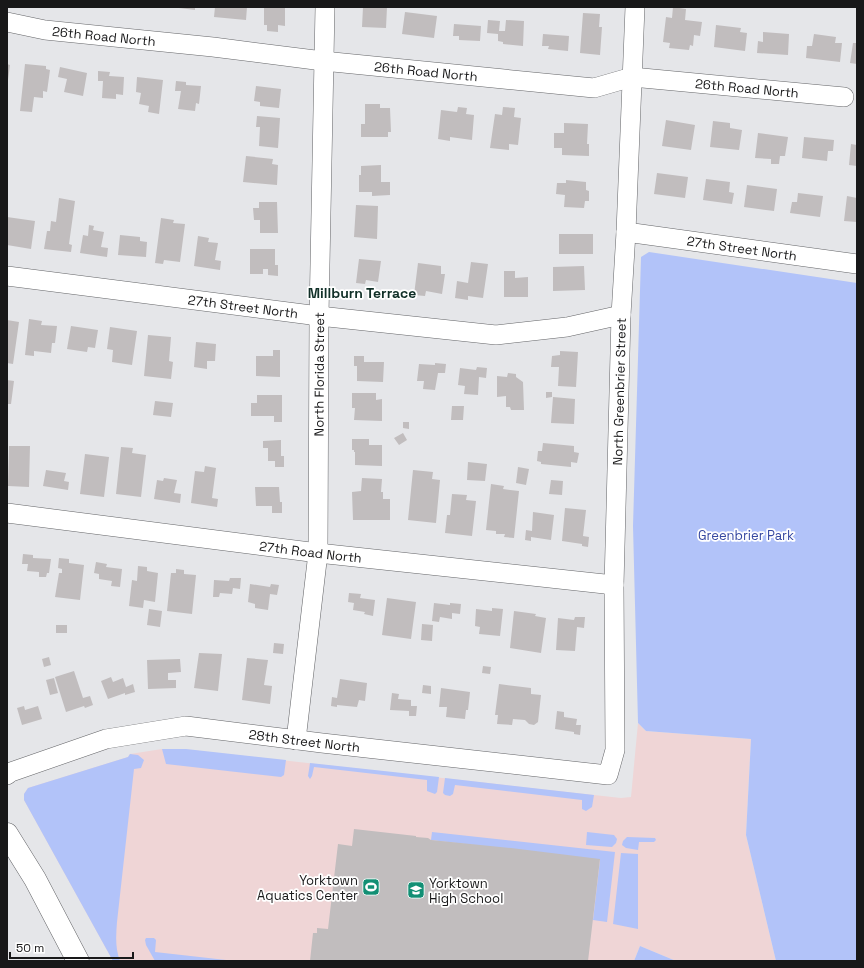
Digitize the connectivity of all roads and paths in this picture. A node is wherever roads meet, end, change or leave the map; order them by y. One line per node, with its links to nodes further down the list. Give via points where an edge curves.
1 (325, 7): 4 (street, North Florida Street)
2 (635, 7): 5 (street, North Greenbrier Street)
3 (7, 22): 4 (street, 26th Road North, via 45,30)
4 (323, 61): 5 (street, 26th Road North, via 594,88); 11 (street, North Florida Street)
5 (632, 77): 6 (street, 26th Road North); 7 (street, North Greenbrier Street)
6 (844, 97)
7 (626, 232): 8 (street, 27th Street North); 10 (street, North Greenbrier Street)
8 (857, 264)
9 (7, 276): 11 (street, 27th Street North)
10 (621, 315): 11 (street, 27th Street North, via 567,327 496,335); 14 (street, North Greenbrier Street)
11 (318, 316): 13 (street, North Florida Street)
12 (7, 513): 13 (street, 27th Road North)
13 (318, 553): 14 (street, 27th Road North); 15 (street, North Florida Street)
14 (614, 585): 16 (street, North Greenbrier Street, via 615,750)
15 (296, 740): 16 (street, 28th Street North); 17 (street, 28th Street North, via 186,726 106,739 11,772)
16 (608, 775)
17 (7, 776)
18 (7, 834): 19 (street, via 36,879)
19 (78, 961)

